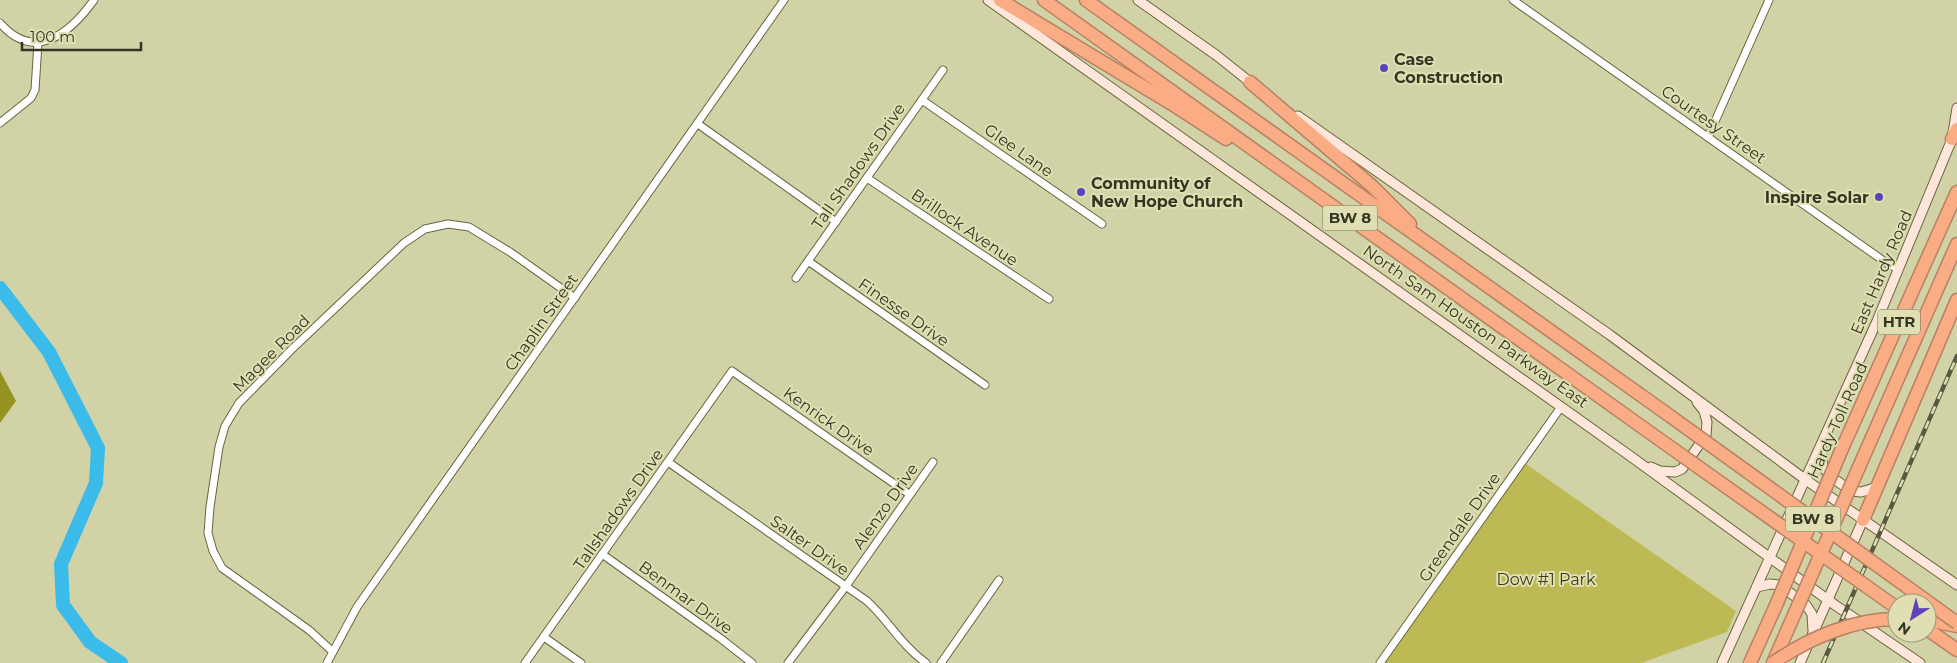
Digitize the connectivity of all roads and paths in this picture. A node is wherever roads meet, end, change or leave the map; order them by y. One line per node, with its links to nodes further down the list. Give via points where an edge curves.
1 (94, 0): 11 (street, via 62,35)
2 (784, 0): 17 (street, Chaplin Street)
3 (988, 0): 36 (main road, North Sam Houston Parkway East)
4 (1000, 0): 27 (highway, via 1172,104)
5 (1044, 0): 27 (highway, North Sam Houston Parkway East / BW 8)
6 (1086, 0): 25 (highway, BW 8)
7 (1138, 0): 13 (main road)
8 (1513, 0): 19 (street, Courtesy Street)
9 (1769, 0): 19 (street)
10 (0, 23): 11 (street, via 18,39)
11 (38, 43): 16 (street, via 35,90 31,98)
12 (943, 70): 14 (street, Tall Shadows Drive)
13 (1250, 82): 25 (highway, via 1372,186); 35 (main road)
14 (922, 100): 20 (street, Tall Shadows Drive); 23 (street, Glee Lane)
15 (1957, 108): 18 (main road, East Hardy Road)
16 (0, 123)
17 (698, 124): 22 (street); 30 (street, Chaplin Street)
18 (1955, 134): 28 (main road, East Hardy Road)
19 (1708, 137): 28 (street, Courtesy Street)
20 (867, 178): 22 (street, Tall Shadows Drive); 31 (street, Brillock Avenue)
21 (1957, 192): 70 (highway, Hardy Toll Road / HTR, bridge)
22 (836, 222): 26 (street, Tall Shadows Drive)
23 (1102, 224)
24 (1957, 244): 71 (highway, HTR, bridge)
25 (1439, 252): 55 (highway, BW 8, bridge)
26 (808, 261): 29 (street, Tall Shadows Drive); 34 (street, Finesse Drive)
27 (1423, 270): 52 (highway, North Sam Houston Parkway East / BW 8, bridge)
28 (1899, 270): 37 (main road, East Hardy Road)
29 (796, 278)
30 (575, 298): 60 (street, Chaplin Street, via 357,607); 60 (street, Magee Road, via 469,227 448,224 426,229 404,243 239,403 225,426 219,447 208,533 213,551 222,568 309,630)
31 (1049, 299)
32 (1957, 300): 42 (highway)
33 (732, 371): 39 (street, Tallshadows Drive); 43 (street, Kenrick Drive)
34 (985, 385)
35 (1692, 396): 38 (main road, via 1708,422 1706,435 1682,469 1660,471); 41 (main road)
36 (1560, 407): 38 (main road, North Sam Houston Parkway East); 68 (street, Greendale Drive)
37 (1821, 447): 41 (main road, East Hardy Road); 42 (main road, via 1823,467 1851,491 1861,492)
38 (1633, 458): 46 (main road, North Sam Houston Parkway East)
39 (668, 462): 45 (street, Tallshadows Drive); 49 (street, Salter Drive)
40 (933, 462): 43 (street, Alenzo Drive)
41 (1806, 480): 44 (main road); 46 (main road, East Hardy Road)
42 (1878, 486): 44 (highway)
43 (909, 494): 49 (street, Alenzo Drive)
44 (1863, 520): 48 (main road); 51 (main road)
45 (602, 554): 58 (street, Tallshadows Drive); 64 (street, Benmar Drive)
46 (1770, 558): 50 (main road, East Hardy Road); 51 (main road, North Sam Houston Parkway East)
47 (999, 580): 67 (street)
48 (1957, 585)
49 (846, 586): 65 (street, Alenzo Drive); 66 (street, Salter Drive, via 877,610 908,649)
50 (1757, 587): 56 (main road, via 1780,586 1806,604 1812,614); 69 (main road, East Hardy Road)
51 (1829, 600): 56 (main road); 73 (main road, North Sam Houston Parkway East)
52 (1887, 601)
53 (1887, 619): 71 (highway, bridge, via 1824,634)
54 (1937, 621): 55 (highway)
55 (1957, 624)
56 (1814, 634): 72 (main road)
57 (1937, 636): 59 (highway)
58 (544, 637): 62 (street, Tallshadows Drive); 63 (street)
59 (1957, 650)
60 (332, 651): 61 (street, Chaplin Street)
61 (326, 663)
62 (525, 663)
63 (581, 663)
64 (752, 663)
65 (788, 663)
66 (926, 663)
67 (941, 663)
68 (1380, 663)
69 (1722, 663)
70 (1750, 663)
71 (1773, 663)
72 (1800, 663)
73 (1920, 663)

